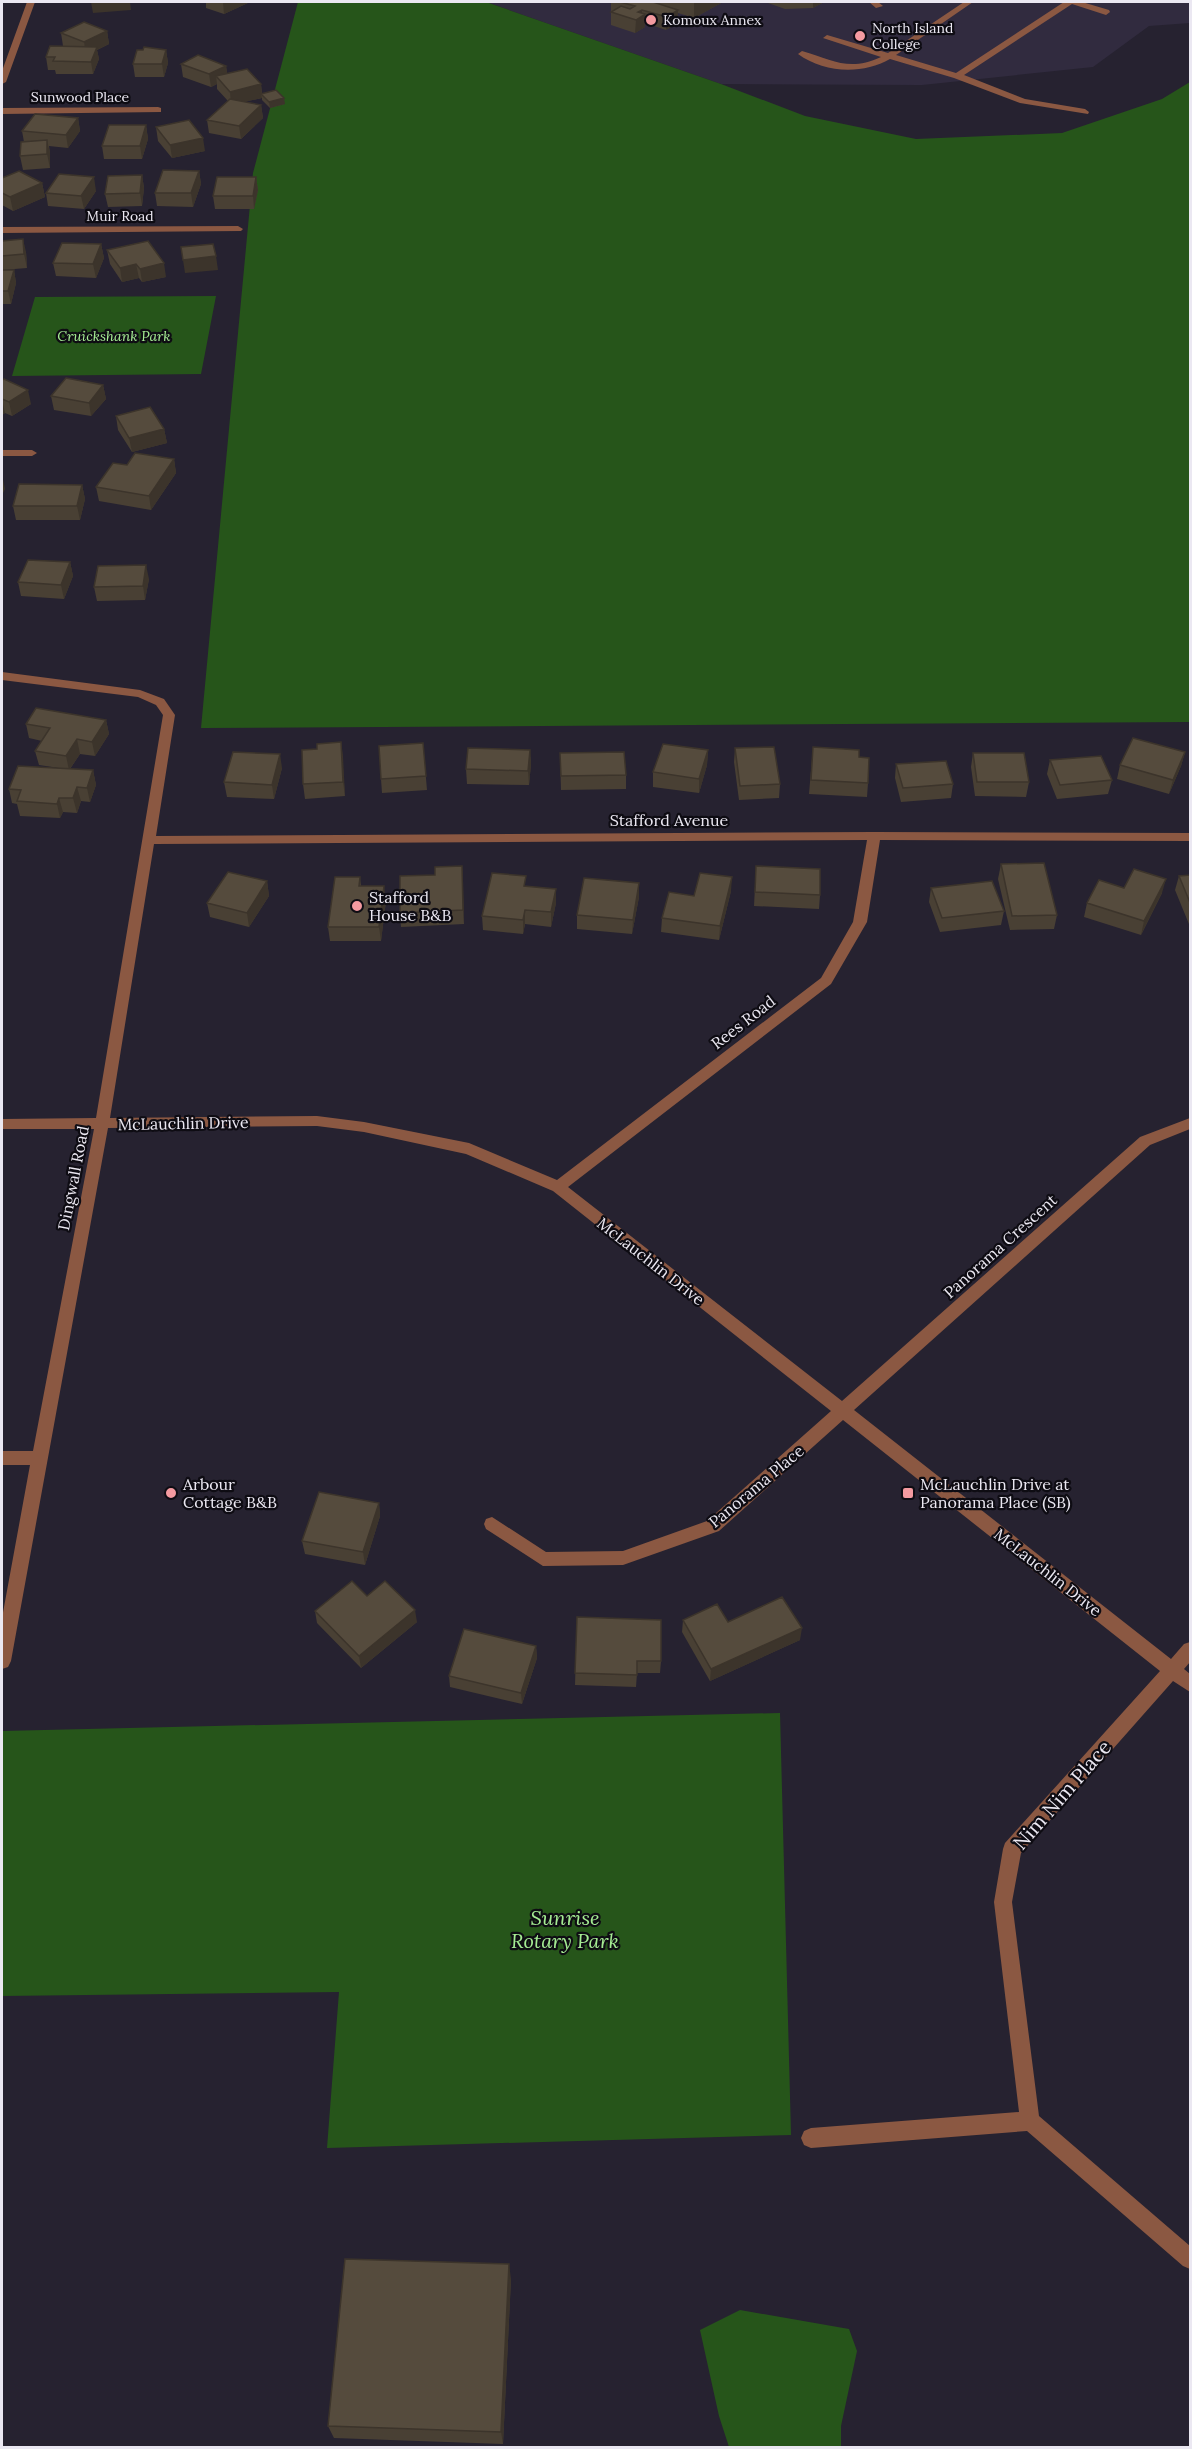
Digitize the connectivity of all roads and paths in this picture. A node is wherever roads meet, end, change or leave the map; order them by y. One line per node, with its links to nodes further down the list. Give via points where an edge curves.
1 (31, 2): 10 (street)
2 (969, 2): 8 (street)
3 (1069, 2): 9 (street)
4 (1075, 2): 5 (street)
5 (1106, 12)
6 (827, 38): 8 (street)
7 (802, 54): 8 (street, via 848,68 868,67)
8 (889, 56): 9 (street)
9 (957, 76): 13 (street, via 1023,100)
10 (2, 82)
11 (158, 110): 12 (street, Sunwood Place)
12 (2, 111)
13 (1085, 112)
14 (238, 229): 15 (street, Muir Road)
15 (2, 230)
16 (2, 453): 17 (street)
17 (32, 453)
18 (2, 676): 21 (street, Dingwall Road, via 140,694 160,702 169,716)
19 (874, 836): 20 (street, Stafford Avenue); 21 (street, Stafford Avenue); 25 (street, Rees Road, via 860,922 826,981)
20 (1191, 837)
21 (147, 840): 24 (street, Dingwall Road)
22 (1191, 1123): 26 (street, Panorama Crescent, via 1145,1141)
23 (2, 1124): 24 (street, McLauchlin Drive)
24 (102, 1124): 25 (street, McLauchlin Drive, via 317,1121 364,1127 469,1149); 28 (street, Dingwall Road)
25 (558, 1187): 26 (street, McLauchlin Drive)
26 (843, 1411): 29 (street, Panorama Place, via 713,1526 622,1558 543,1559); 32 (street, McLauchlin Drive)
27 (2, 1458): 28 (street)
28 (38, 1458): 31 (street, Dingwall Road)
29 (492, 1524)
30 (1191, 1650): 32 (street, Nim Nim Place)
31 (2, 1661)
32 (1173, 1670): 33 (street, McLauchlin Drive); 34 (street, Nim Nim Place, via 1012,1849 1003,1902)
33 (1191, 1684)
34 (1030, 2121): 35 (street); 36 (street)
35 (811, 2138)
36 (1191, 2259)

